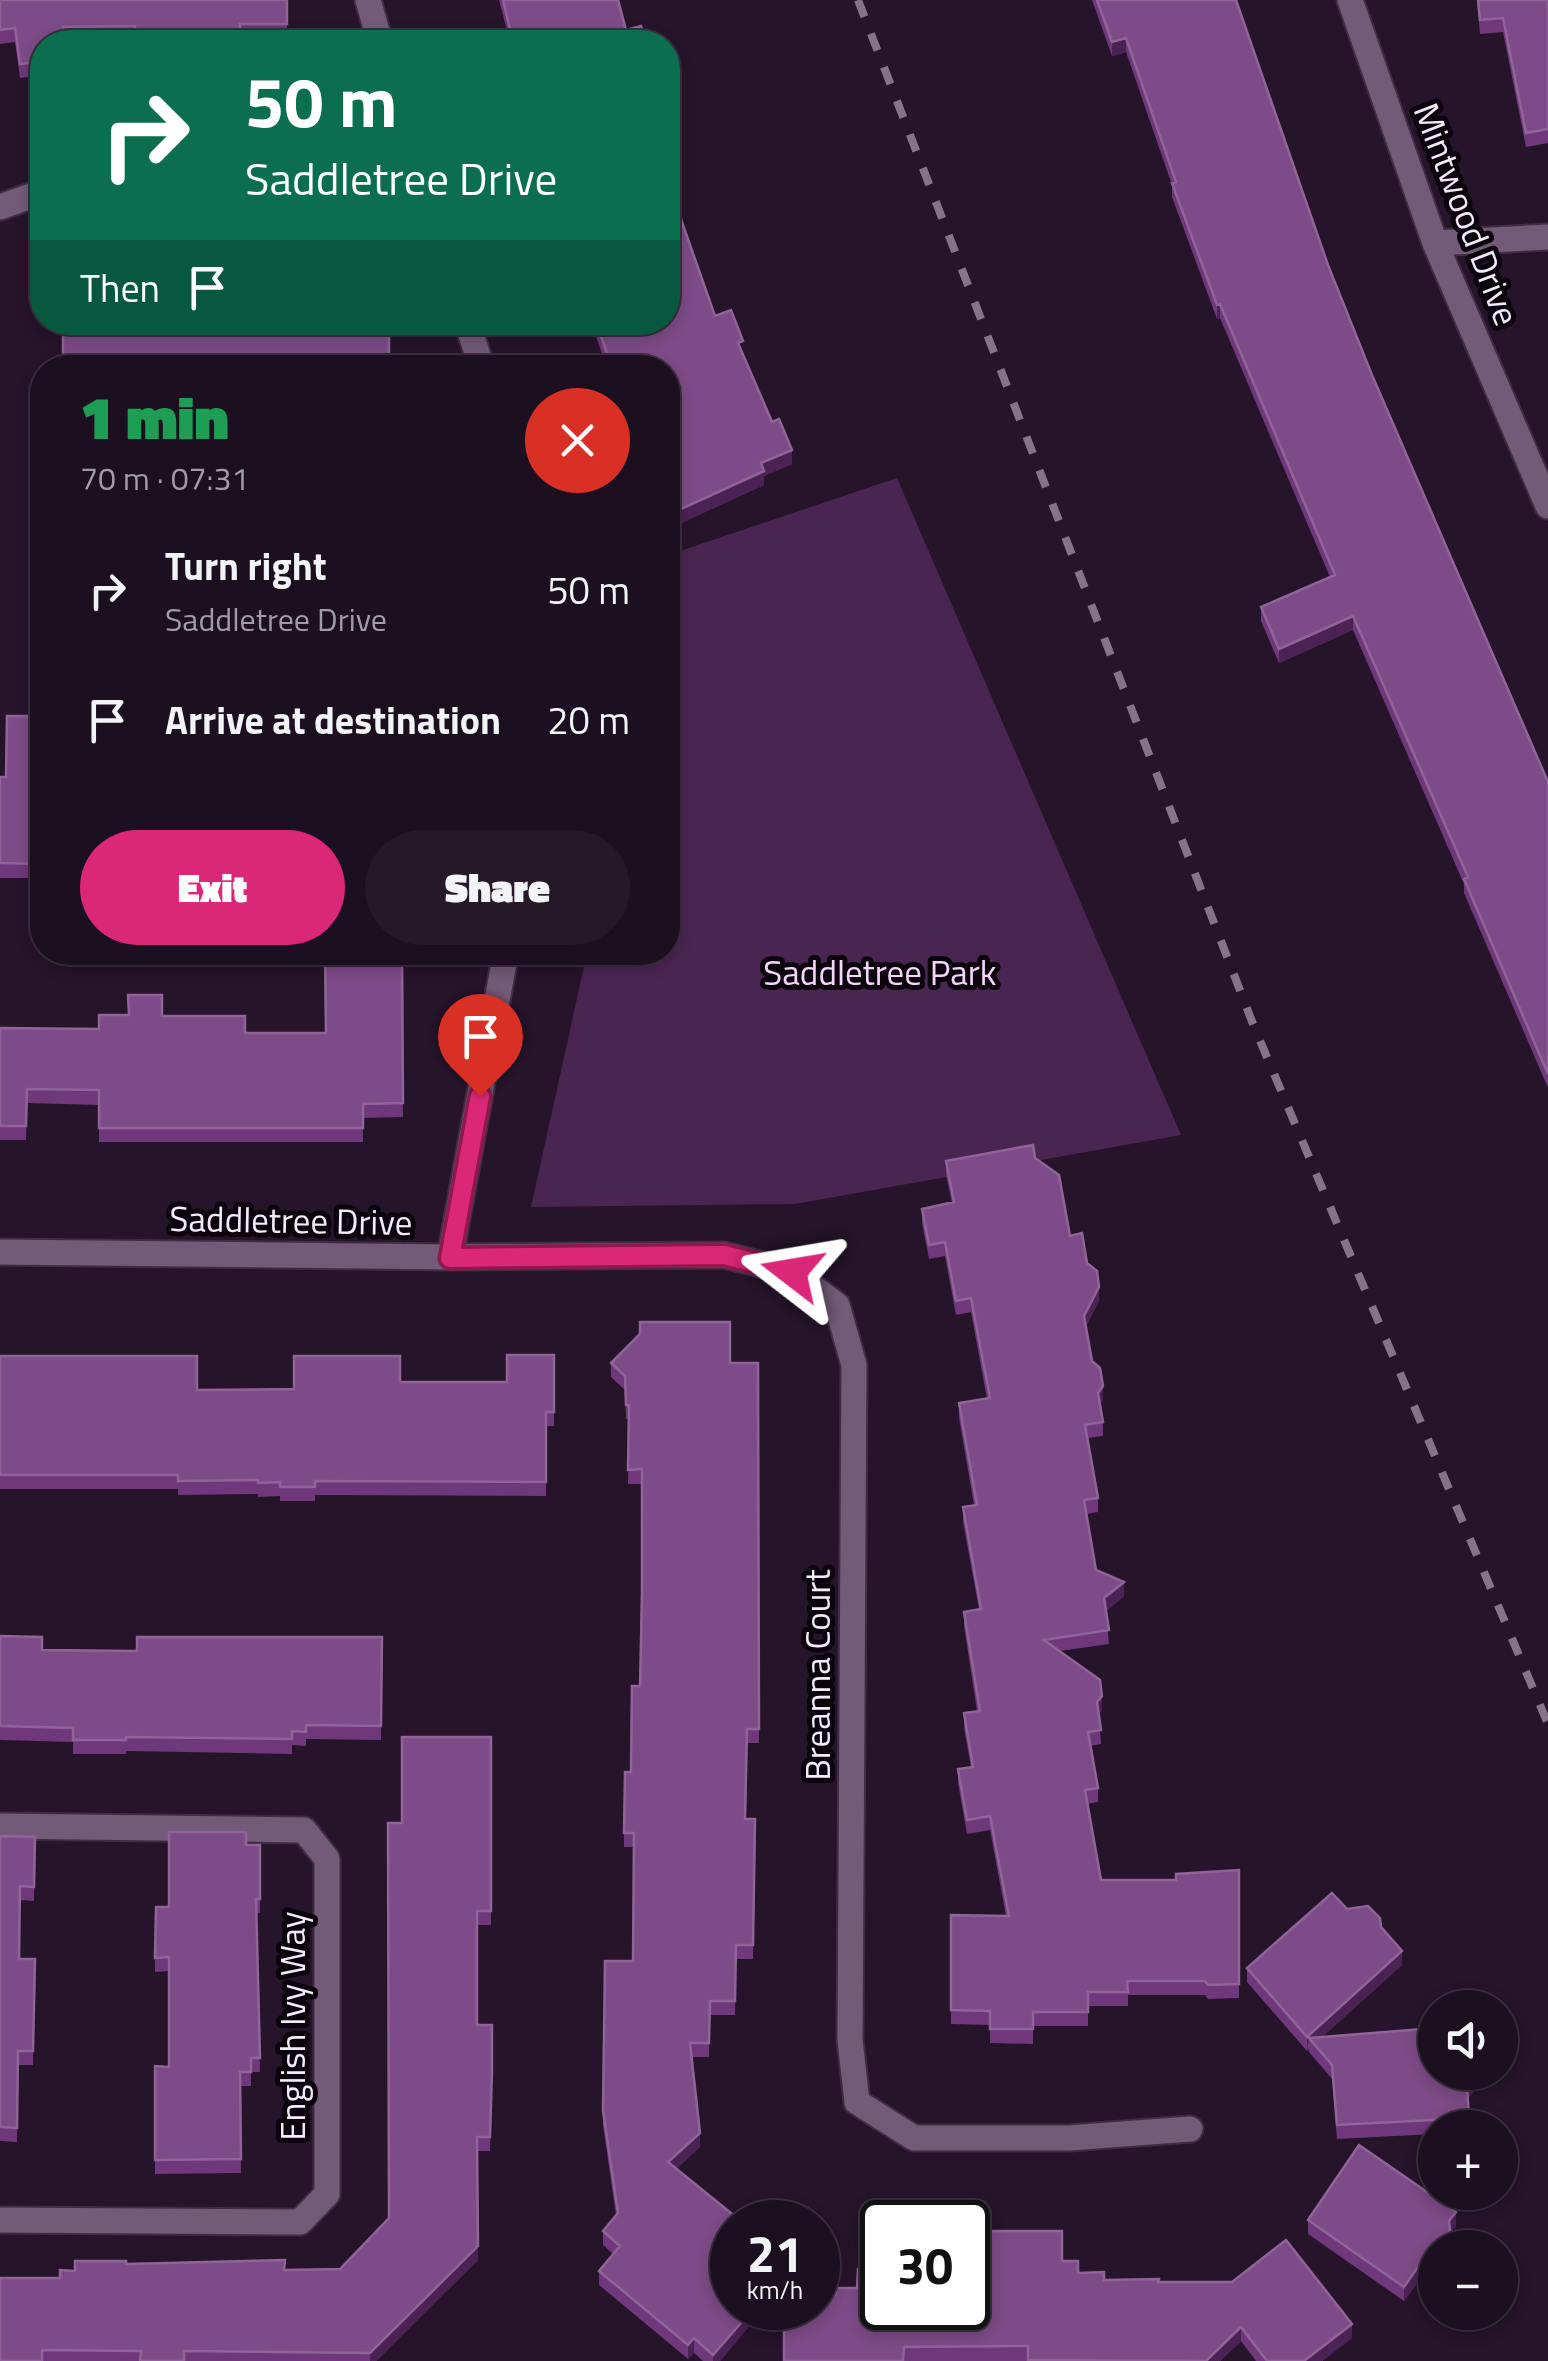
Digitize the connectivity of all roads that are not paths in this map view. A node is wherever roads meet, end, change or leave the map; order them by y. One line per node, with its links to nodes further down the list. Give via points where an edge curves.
1 (368, 0): 3 (street)
2 (1350, 0): 7 (street, Mintwood Drive)
3 (377, 30)
4 (30, 196): 5 (street)
5 (0, 207)
6 (1548, 237): 7 (street)
7 (1435, 243): 8 (street, Mintwood Drive)
8 (1548, 506)
9 (504, 965): 11 (street, Saddletree Drive)
10 (0, 1252): 11 (street, Saddletree Drive)
11 (450, 1258): 13 (street, Breanna Court, via 724,1255 792,1272 836,1305 854,1365 850,2040 857,2102 914,2138 1069,2138)
12 (0, 1826): 14 (street, English Ivy Way, via 304,1830 327,1859 328,2194 300,2222)
13 (1190, 2129)
14 (0, 2220)

